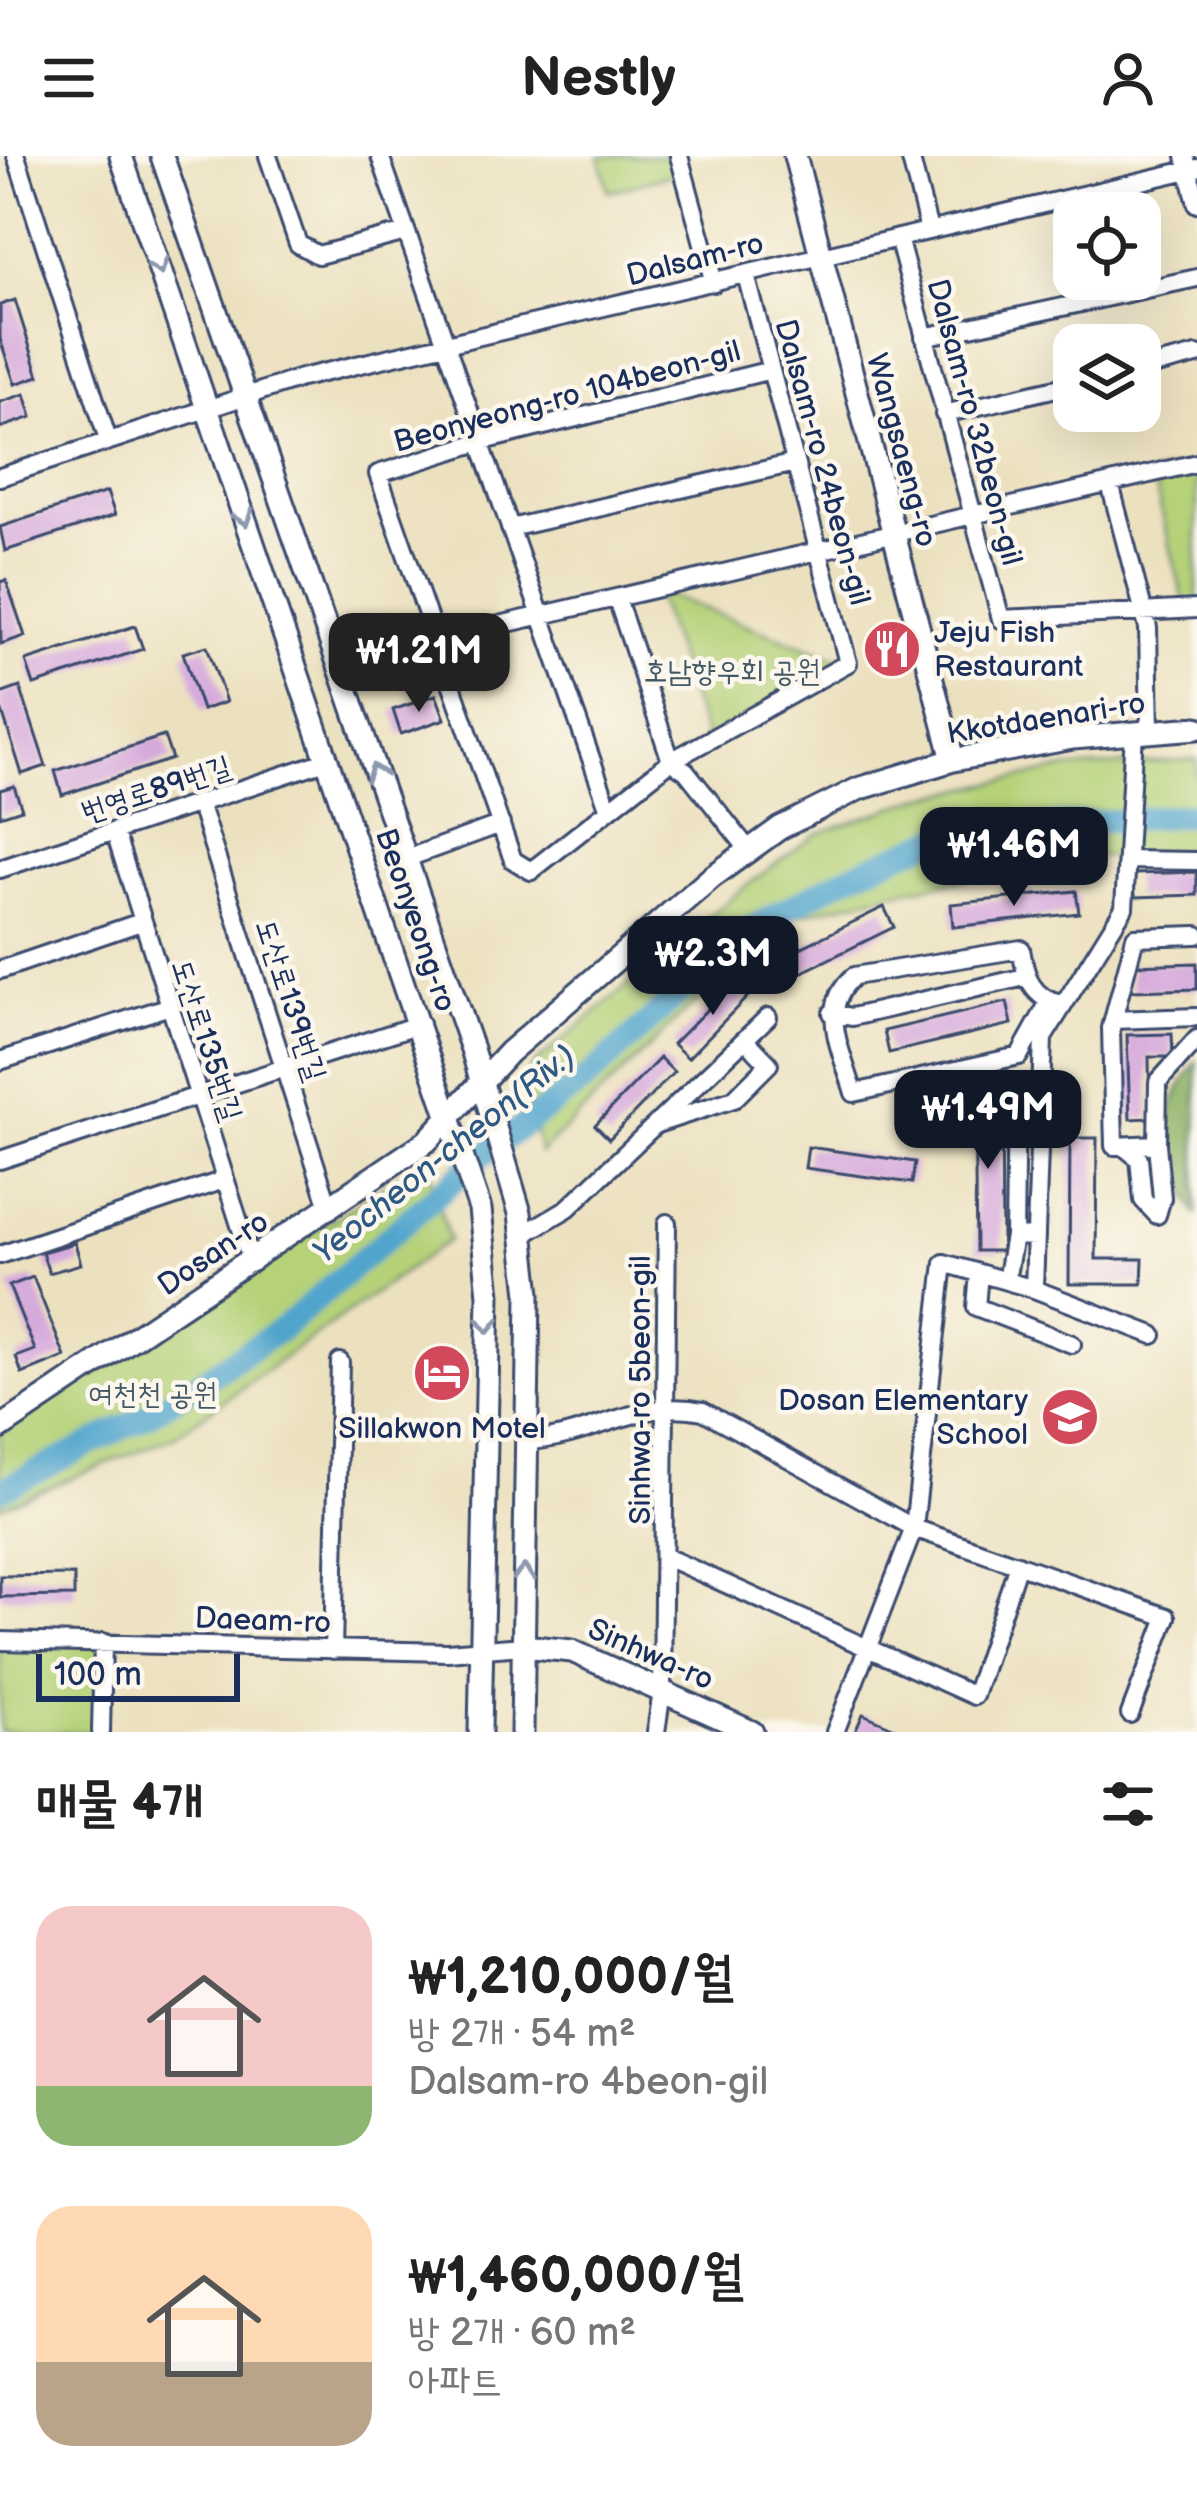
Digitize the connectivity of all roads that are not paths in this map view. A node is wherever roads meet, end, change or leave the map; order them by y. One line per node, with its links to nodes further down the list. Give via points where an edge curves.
1 (16, 156): 29 (street)
2 (121, 156): 19 (main road, Beonyeong-ro, one-way to 19)
3 (162, 156): 18 (main road, Beonyeong-ro)
4 (268, 156): 12 (street, via 298,244 318,254)
5 (380, 156): 12 (street)
6 (679, 156): 17 (street)
7 (795, 156): 14 (main road, Wangsaeng-ro)
8 (910, 156): 11 (street)
9 (1190, 165): 10 (street); 11 (street, Dalsam-ro)
10 (1197, 204)
11 (929, 230): 13 (street, Dalsam-ro)
12 (406, 232): 21 (street)
13 (898, 238): 14 (street, Dalsam-ro); 20 (street, Dalsam-ro 32beon-gil)
14 (821, 256): 15 (street, Dalsam-ro); 37 (main road, Wangsaeng-ro)
15 (746, 274): 17 (street, Dalsam-ro); 24 (street, Dalsam-ro 24beon-gil)
16 (1197, 278): 20 (street)
17 (714, 283): 21 (street, Dalsam-ro)
18 (212, 300): 19 (main road, via 199,324); 26 (main road, Beonyeong-ro)
19 (175, 314): 27 (main road, Beonyeong-ro)
20 (924, 337): 28 (street, Dalsam-ro 32beon-gil)
21 (445, 348): 26 (street, Dalsam-ro); 30 (street)
22 (1197, 356): 23 (street)
23 (1161, 364)
24 (771, 370): 30 (street, Beonyeong-ro 104beon-gil); 31 (street, Dalsam-ro 24beon-gil)
25 (1053, 389): 28 (street)
26 (244, 394): 27 (street, Dalsam-ro); 44 (main road, Beonyeong-ro)
27 (206, 407): 29 (street, Dalsam-ro); 47 (main road, Beonyeong-ro, one-way to 47)
28 (944, 414): 35 (street, Dalsam-ro 32beon-gil)
29 (108, 440): 33 (street, Dalsam-ro)
30 (479, 442): 36 (street); 43 (street, Beonyeong-ro 104beon-gil, via 378,474)
31 (795, 463): 36 (street); 38 (street, Dalsam-ro 24beon-gil)
32 (1197, 463): 34 (street)
33 (0, 477)
34 (1111, 484): 35 (street); 41 (street)
35 (971, 516): 37 (street); 41 (street, Dalsam-ro 32beon-gil, via 1000,620)
36 (510, 529): 42 (street)
37 (893, 534): 38 (street); 48 (main road, Wangsaeng-ro)
38 (818, 551): 39 (street); 49 (street, Dalsam-ro 24beon-gil, via 848,663)
39 (617, 598): 42 (street); 49 (street)
40 (1197, 609): 41 (street)
41 (1142, 612): 46 (street)
42 (540, 615): 43 (street); 51 (street)
43 (436, 640): 44 (street); 52 (street)
44 (340, 671): 56 (main road, Beonyeong-ro, one-way to 44)
45 (1197, 728): 46 (main road, Kkotdaenari-ro)
46 (1142, 732): 48 (main road, Kkotdaenari-ro); 55 (street)
47 (329, 760): 50 (street, 번영로89번길); 70 (main road, Beonyeong-ro)
48 (953, 760): 54 (main road, Kkotdaenari-ro, via 858,789)
49 (671, 761): 51 (street); 54 (street)
50 (200, 806): 53 (street, 번영로89번길); 74 (street, 도산로139번길)
51 (608, 807): 52 (street, via 531,871 513,860)
52 (501, 824): 56 (street)
53 (115, 833): 58 (street, 번영로89번길); 59 (street, 도산로135번길)
54 (748, 849): 75 (main road, Kkotdaenari-ro)
55 (1130, 851): 57 (street); 63 (street, via 1124,908)
56 (405, 859): 65 (main road, Beonyeong-ro)
57 (1197, 861)
58 (0, 869)
59 (141, 922): 61 (street); 64 (street, 도산로135번길)
60 (1197, 935): 69 (street, via 1135,937)
61 (0, 970)
62 (1025, 977): 63 (street); 66 (street, via 852,1017); 66 (street, via 1021,949 854,976 838,990)
63 (1055, 1003): 66 (street, via 1019,1056 854,1093); 88 (street, via 1040,1056)
64 (167, 1007): 73 (street); 77 (street, 도산로135번길)
65 (459, 1012): 70 (main road); 75 (main road, Beonyeong-ro)
66 (832, 1013)
67 (768, 1017): 71 (street)
68 (1197, 1017): 69 (street)
69 (1113, 1020): 81 (street, via 1114,1146)
70 (420, 1024): 74 (street); 79 (main road, Beonyeong-ro)
71 (745, 1039): 78 (street); 78 (street, via 769,1064 734,1099)
72 (1197, 1039): 80 (street, via 1158,1082)
73 (0, 1061)
74 (284, 1068): 77 (street); 84 (street, 도산로139번길)
75 (482, 1081): 79 (main road, Kkotdaenari-ro); 86 (main road, Beonyeong-ro)
76 (1016, 1092): 87 (street)
77 (197, 1096): 82 (street); 83 (street, 도산로135번길)
78 (656, 1124): 86 (street, via 568,1208)
79 (454, 1125): 84 (main road, Dosan-ro); 108 (main road, Beonyeong-ro, one-way to 108, via 480,1209 489,1294)
80 (1157, 1144): 81 (street); 81 (street, via 1157,1215 1143,1200 1139,1159)
81 (1123, 1146)
82 (0, 1160)
83 (224, 1180): 89 (street); 90 (street, 도산로135번길)
84 (330, 1210): 90 (main road, Dosan-ro)
85 (667, 1223): 97 (street, Sinhwa-ro 5beon-gil)
86 (524, 1234): 99 (main road, Beonyeong-ro)
87 (1014, 1236): 88 (street); 91 (street)
88 (1036, 1237): 93 (street)
89 (0, 1256)
90 (252, 1263): 98 (main road, Dosan-ro)
91 (1008, 1270)
92 (980, 1273): 93 (street); 95 (street, via 976,1306); 100 (street, via 944,1263)
93 (1034, 1289): 94 (street)
94 (1153, 1335)
95 (1072, 1344)
96 (340, 1362): 107 (street)
97 (669, 1404): 99 (street, via 575,1435); 100 (street, via 703,1411); 101 (street, Sinhwa-ro 5beon-gil)
98 (0, 1428)
99 (528, 1441): 105 (main road, Beonyeong-ro, one-way to 99)
100 (914, 1528): 102 (street); 106 (street)
101 (666, 1557): 106 (street, Sinhwa-ro 5beon-gil); 109 (street, Sinhwa-ro 5beon-gil)
102 (1018, 1564): 106 (street, Sinhwa-ro 5beon-gil, via 974,1696); 110 (street, via 1167,1617)
103 (0, 1641): 104 (street, Daeam-ro)
104 (103, 1642): 107 (street, Daeam-ro); 111 (street)
105 (523, 1646): 108 (street, Daeam-ro); 109 (main road, Sinhwa-ro, via 572,1651); 113 (main road, Beonyeong-ro)
106 (868, 1647): 116 (street)
107 (334, 1650): 108 (street, Daeam-ro)
108 (482, 1650): 112 (main road, Beonyeong-ro)
109 (662, 1691): 114 (street, Sinhwa-ro 5beon-gil); 115 (main road, Sinhwa-ro)
110 (1130, 1714)
111 (101, 1732)
112 (480, 1732)
113 (522, 1732)
114 (656, 1732)
115 (752, 1732)
116 (836, 1732)

